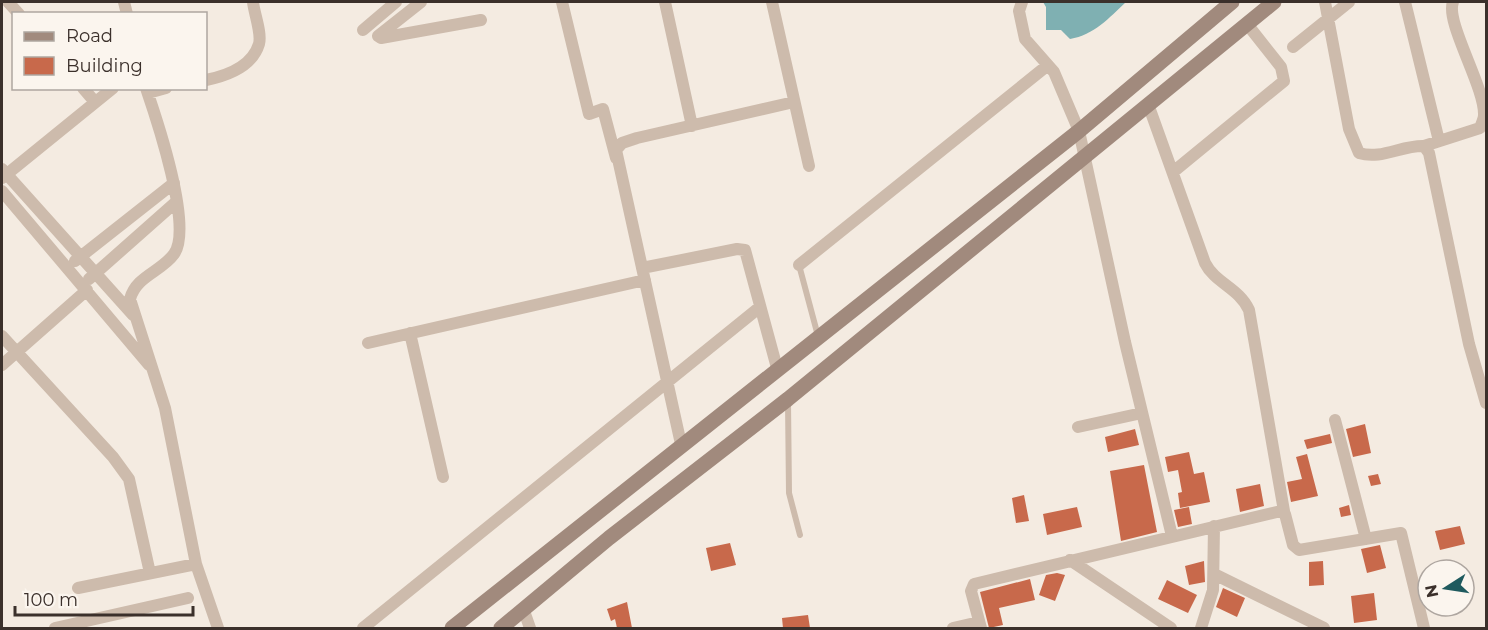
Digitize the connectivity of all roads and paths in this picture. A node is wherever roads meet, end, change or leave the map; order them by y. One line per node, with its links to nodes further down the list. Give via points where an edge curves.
1 (252, 2): 20 (street, via 259,42 254,53 241,68)
2 (396, 2): 17 (street)
3 (421, 2): 15 (street, via 378,36)
4 (562, 2): 32 (street, via 589,114 603,108)
5 (665, 2): 27 (street)
6 (772, 2): 25 (street)
7 (1022, 2): 19 (street, via 1019,11 1025,39)
8 (1232, 2): 28 (street)
9 (1274, 2): 16 (street)
10 (1325, 2): 14 (street)
11 (1349, 2): 14 (street)
12 (1405, 2): 29 (street)
13 (1453, 2): 29 (street, via 1451,18 1461,37 1484,115 1480,129)
14 (1327, 18): 18 (street); 30 (street, via 1349,129 1359,153 1369,156)
15 (481, 20)
16 (1247, 24): 26 (street); 34 (street, via 1281,67 1284,81)
17 (363, 30)
18 (1293, 47)
19 (1048, 65): 28 (street, via 1061,84); 40 (street)
20 (207, 80)
21 (85, 90): 24 (street)
22 (110, 90): 24 (street)
23 (147, 91): 36 (street)
24 (94, 102): 35 (street)
25 (795, 102): 27 (street); 33 (street)
26 (1148, 104): 31 (street); 34 (street)
27 (692, 126): 32 (street, via 622,143 616,150)
28 (1079, 130): 31 (street); 49 (street)
29 (1438, 141): 30 (street)
30 (1424, 146): 57 (street)
31 (1084, 157): 56 (street); 58 (street)
32 (617, 162): 43 (street)
33 (808, 166)
34 (1173, 172): 63 (street, via 1209,272 1236,290 1249,310)
35 (3, 174): 39 (street)
36 (174, 183): 38 (street); 39 (street)
37 (2, 191): 41 (street)
38 (176, 202): 42 (street); 46 (street, via 179,245 168,261 132,291)
39 (80, 258): 41 (street); 42 (street)
40 (799, 265): 49 (lane)
41 (67, 267): 44 (street)
42 (94, 274): 44 (street); 46 (street)
43 (644, 274): 45 (street, via 745,250); 47 (street); 55 (street)
44 (85, 288): 51 (street); 54 (street)
45 (760, 307): 53 (street); 55 (street)
46 (135, 318): 54 (street)
47 (410, 333): 50 (street); 62 (street)
48 (2, 336): 51 (street)
49 (818, 336): 53 (street)
50 (368, 343)
51 (16, 352): 52 (street); 70 (street, via 129,479)
52 (2, 365)
53 (777, 368): 61 (street)
54 (154, 371): 69 (street)
55 (667, 383): 61 (street); 78 (street)
56 (788, 399): 65 (lane, via 789,493); 74 (street, via 609,538)
57 (1486, 404)
58 (1142, 413): 60 (street); 66 (street)
59 (1335, 420): 67 (street)
60 (1078, 427)
61 (681, 444): 79 (street)
62 (443, 477)
63 (1284, 511): 64 (street); 67 (street, via 1296,549)
64 (1214, 526): 66 (street); 71 (street)
65 (800, 535)
66 (1172, 536): 68 (street)
67 (1366, 539): 86 (street, via 1401,533)
68 (1070, 560): 75 (street, via 974,585 971,591); 83 (street)
69 (196, 564): 70 (street); 77 (street)
70 (150, 573): 72 (street)
71 (1214, 574): 84 (street); 85 (street)
72 (78, 588)
73 (188, 598): 76 (street)
74 (524, 611): 80 (street); 81 (street)
75 (980, 625): 82 (street)
76 (55, 628)
77 (218, 628)
78 (363, 628)
79 (452, 628)
80 (501, 628)
81 (530, 628)
82 (953, 628)
83 (1171, 628)
84 (1201, 628)
85 (1324, 628)
86 (1424, 628)

